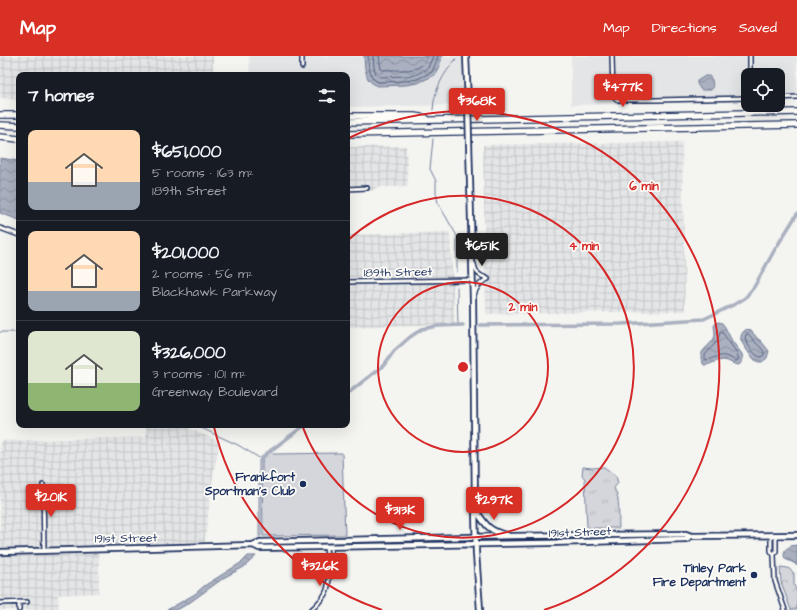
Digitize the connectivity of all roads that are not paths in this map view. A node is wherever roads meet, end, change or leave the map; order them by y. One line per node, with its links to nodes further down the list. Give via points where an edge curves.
1 (302, 56): 5 (street)
2 (466, 56): 26 (main road, bridge)
3 (612, 56): 8 (street, via 613,94 618,100)
4 (750, 56): 6 (street)
5 (302, 67)
6 (750, 68)
7 (797, 97): 9 (street)
8 (741, 98)
9 (785, 98)
10 (797, 112): 14 (highway)
11 (0, 115): 12 (highway)
12 (16, 115)
13 (350, 116): 14 (highway, via 414,116)
14 (450, 120): 15 (highway)
15 (350, 122)
16 (0, 125): 18 (highway)
17 (797, 125): 19 (highway)
18 (16, 126)
19 (350, 134)
20 (0, 138): 21 (highway)
21 (16, 139)
22 (367, 188): 23 (street)
23 (350, 189)
24 (0, 228): 25 (street)
25 (16, 234)
26 (472, 259): 27 (main road); 29 (street, via 477,273 488,279 482,281)
27 (473, 280): 28 (street, 189th Street); 29 (main road)
28 (350, 282)
29 (473, 299): 31 (main road)
30 (43, 485): 41 (street)
31 (475, 509): 35 (main road, via 492,530); 37 (main road)
32 (771, 535): 33 (main road, 191st Street); 36 (main road, 191st Street); 43 (street, via 771,551)
33 (776, 535): 34 (main road, 191st Street); 43 (street)
34 (797, 535)
35 (512, 536): 36 (main road, 191st Street); 37 (main road, 191st Street)
36 (691, 536): 38 (main road, 191st Street, via 686,539)
37 (476, 537): 38 (main road); 39 (main road, 191st Street, via 260,542)
38 (476, 544): 40 (main road, 191st Street); 49 (main road)
39 (253, 545): 40 (main road, 191st Street, via 259,548); 41 (main road, 191st Street)
40 (329, 546): 48 (street, via 327,559 330,580 326,594)
41 (44, 550): 42 (main road, 191st Street)
42 (0, 552)
43 (774, 555): 50 (street, via 775,582)
44 (0, 602): 45 (street)
45 (19, 602): 46 (street); 47 (street)
46 (27, 602)
47 (19, 610)
48 (311, 610)
49 (480, 610)
50 (785, 610)

